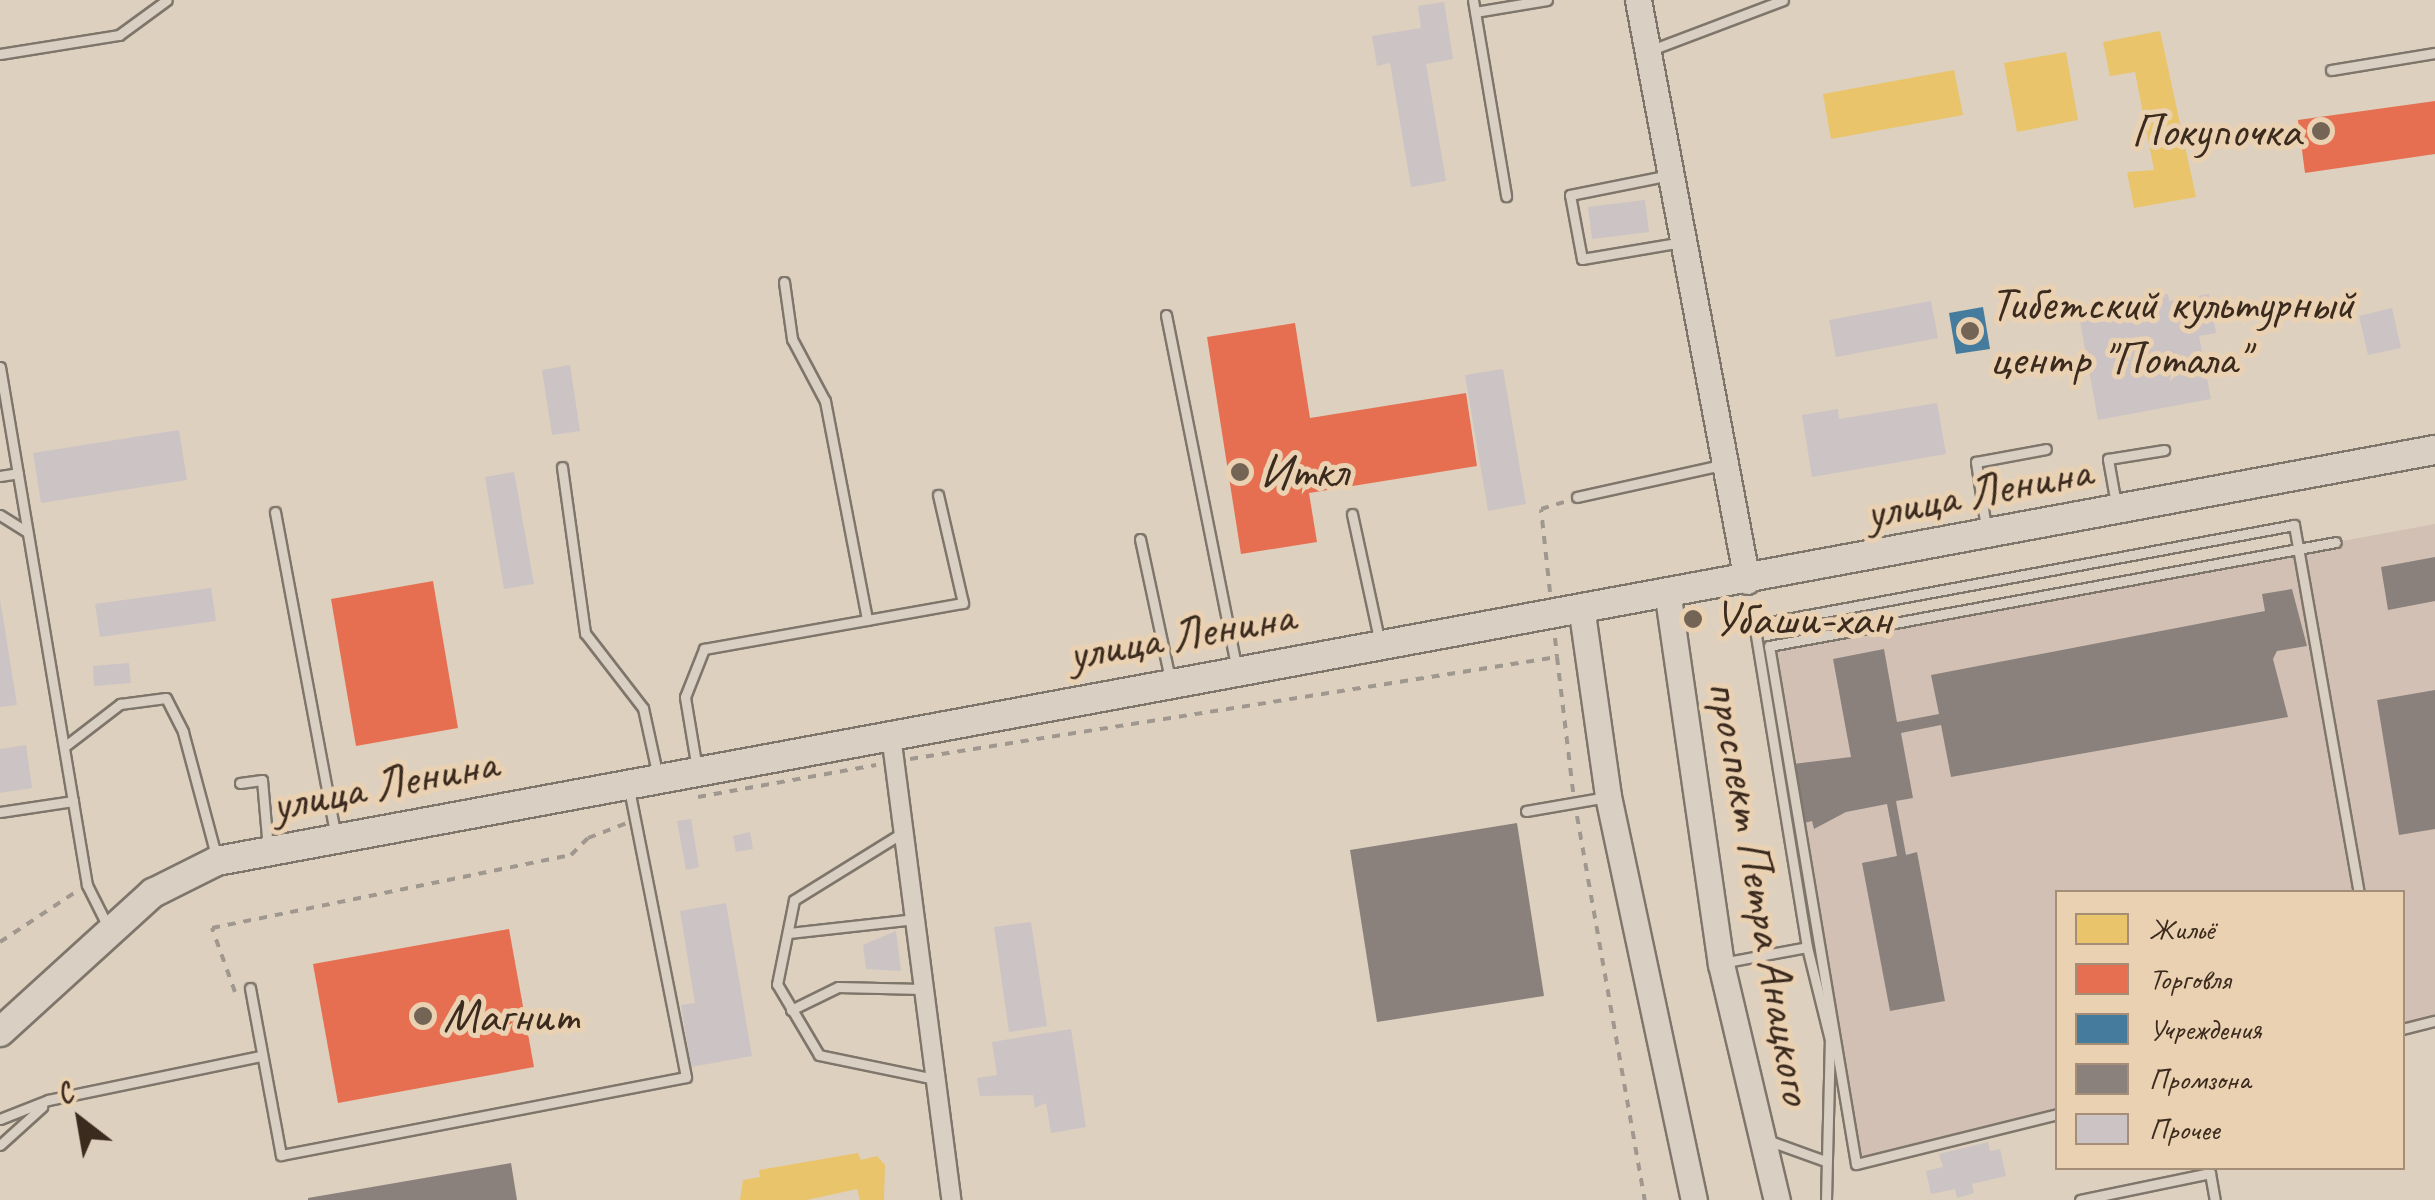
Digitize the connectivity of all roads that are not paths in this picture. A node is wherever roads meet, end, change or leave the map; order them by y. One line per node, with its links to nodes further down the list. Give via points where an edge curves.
1 (168, 0): 9 (lane, via 119,34)
2 (1473, 0): 6 (lane)
3 (1546, 0): 6 (lane)
4 (1638, 0): 7 (main road)
5 (1783, 0): 7 (lane)
6 (1476, 12): 12 (lane)
7 (1648, 50): 11 (main road)
8 (2435, 52): 10 (lane)
9 (0, 54)
10 (2330, 70)
11 (1672, 174): 13 (main road); 13 (lane, via 1570,194 1582,259)
12 (1506, 196)
13 (1685, 241): 20 (main road)
14 (784, 282): 38 (lane, via 792,339 826,401)
15 (1166, 315): 40 (lane)
16 (0, 367): 22 (lane)
17 (2046, 449): 31 (lane, via 1976,462)
18 (2164, 450): 27 (lane, via 2108,458)
19 (2435, 450): 27 (main road, улица Ленина)
20 (1725, 464): 25 (lane); 35 (main road)
21 (562, 468): 44 (lane, via 585,632 643,708)
22 (18, 473): 23 (lane); 30 (lane)
23 (0, 476)
24 (938, 495): 38 (lane, via 963,604)
25 (1578, 498)
26 (274, 512): 53 (lane)
27 (2117, 512): 31 (main road, улица Ленина)
28 (1352, 514): 39 (lane)
29 (0, 515): 30 (lane)
30 (28, 532): 42 (lane)
31 (1987, 536): 35 (main road, улица Ленина)
32 (1140, 539): 41 (lane)
33 (2336, 542): 34 (lane)
34 (2297, 549): 56 (lane); 60 (lane, via 2294,525 1754,625); 71 (lane, via 1769,646 1856,1164)
35 (1746, 581): 36 (main road, улица Ленина)
36 (1668, 597): 37 (main road, улица Ленина); 61 (main road, проспект Петра Анацкого)
37 (1582, 613): 39 (main road, улица Ленина); 48 (main road)
38 (867, 620): 47 (lane, via 704,649 686,697)
39 (1380, 646): 40 (main road, улица Ленина)
40 (1237, 670): 41 (main road, улица Ленина)
41 (1170, 682): 43 (main road, улица Ленина)
42 (64, 747): 49 (lane); 55 (lane, via 120,704 166,698 183,732)
43 (893, 748): 47 (main road, улица Ленина); 52 (street)
44 (658, 780): 46 (main road, улица Ленина); 47 (main road, улица Ленина)
45 (240, 784): 54 (lane, via 262,780)
46 (629, 785): 53 (main road, улица Ленина); 68 (lane, via 686,1078 281,1155)
47 (694, 785)
48 (1608, 796): 51 (lane); 77 (main road)
49 (72, 801): 50 (lane); 58 (lane, via 86,885)
50 (0, 812)
51 (1526, 812)
52 (904, 832): 57 (street); 59 (lane, via 794,900)
53 (336, 838): 54 (main road, улица Ленина)
54 (268, 852): 55 (main road, улица Ленина)
55 (218, 861): 58 (main road, улица Ленина, via 153,893)
56 (2359, 890)
57 (916, 918): 59 (lane); 63 (street)
58 (109, 930): 67 (main road, улица Ленина)
59 (789, 933): 64 (lane, via 777,984)
60 (1807, 948): 61 (lane); 75 (lane, via 1830,1040)
61 (1721, 964): 73 (main road, проспект Петра Анацкого)
62 (250, 988): 68 (lane)
63 (925, 989): 64 (lane, via 838,987); 69 (street)
64 (791, 1010): 69 (lane, via 818,1056)
65 (2435, 1021): 66 (lane)
66 (2405, 1028)
67 (0, 1032)
68 (261, 1056): 70 (lane)
69 (937, 1080): 76 (street)
70 (48, 1100): 72 (lane); 74 (lane)
71 (2055, 1115)
72 (0, 1119)
73 (1761, 1138): 75 (lane); 78 (main road, проспект Петра Анацкого)
74 (0, 1145)
75 (1825, 1161): 79 (lane)
76 (950, 1200)
77 (1694, 1200)
78 (1777, 1200)
79 (1826, 1200)
80 (2080, 1200): 81 (lane, via 2210,1173)
81 (2215, 1200)

